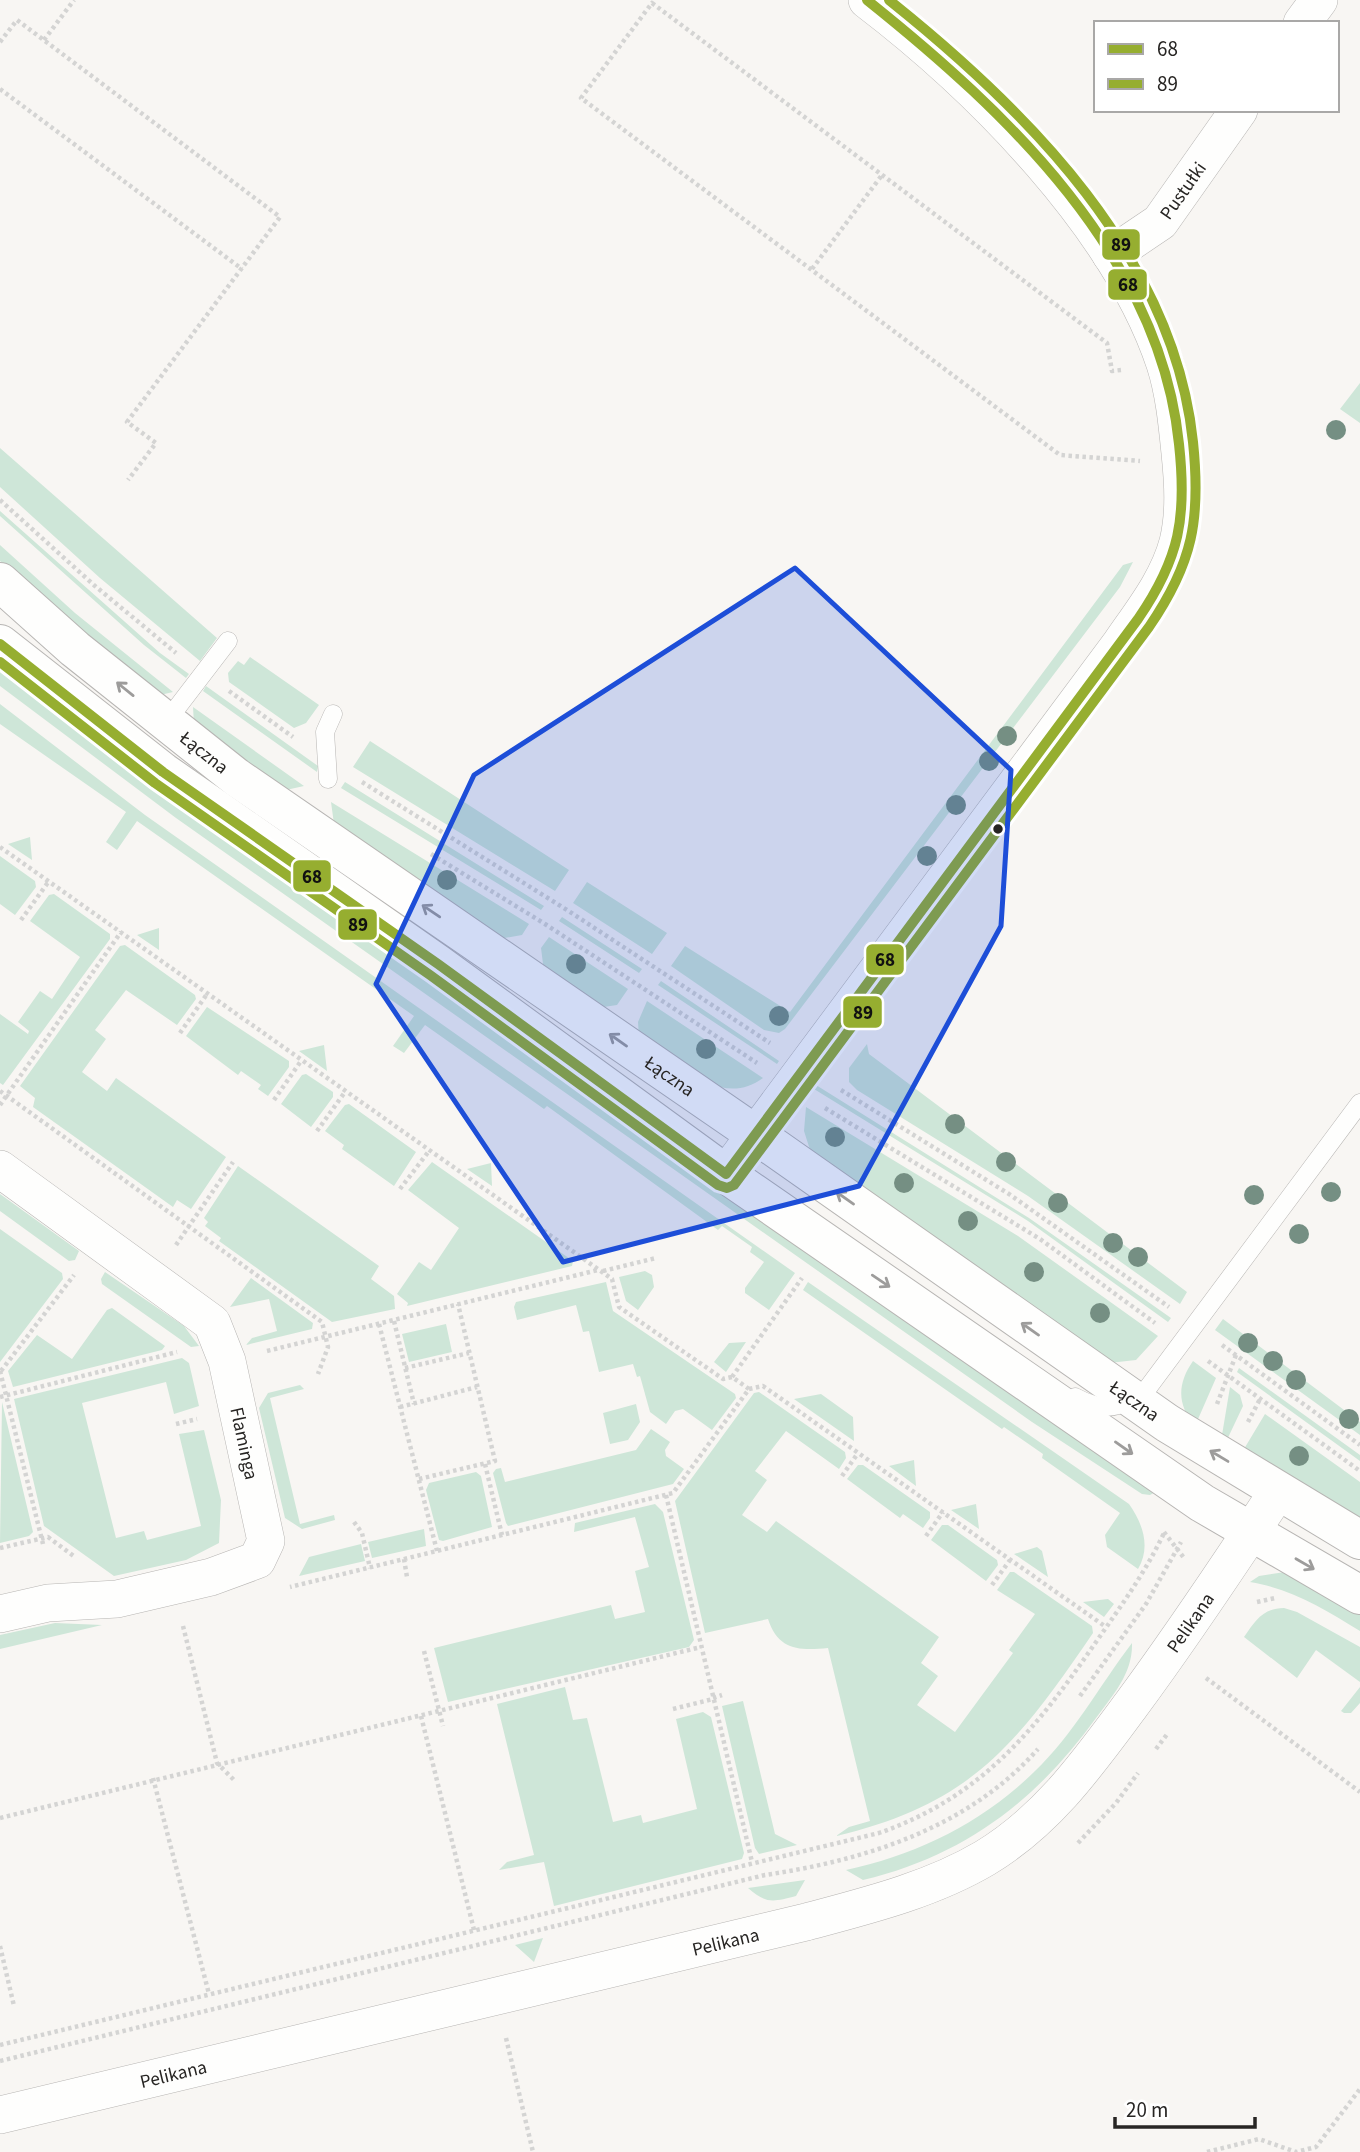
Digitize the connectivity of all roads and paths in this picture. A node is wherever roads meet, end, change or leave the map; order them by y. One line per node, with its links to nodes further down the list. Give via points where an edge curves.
1 (74, 0): 5 (path)
2 (867, 0): 10 (street, via 914,36 994,112 1051,176)
3 (1319, 0): 4 (street)
4 (1303, 21)
5 (44, 40): 6 (path, via 17,20); 11 (path, via 280,217)
6 (0, 42)
7 (0, 89): 11 (path)
8 (1239, 112): 10 (street, Pustułki, via 1160,222)
9 (882, 175): 12 (path); 12 (path, via 652,3 644,13 581,98); 13 (path, via 1107,343 1112,371)
10 (1111, 255): 46 (street, via 1153,333 1174,403 1182,520 1170,565 1121,643)
11 (242, 268): 15 (path, via 127,422 156,443)
12 (811, 269): 14 (path, via 1060,455)
13 (1125, 370)
14 (1154, 462)
15 (128, 480)
16 (0, 500): 20 (path)
17 (0, 582): 23 (street, Łączna, one-way to 17)
18 (228, 641): 23 (lane)
19 (0, 644): 50 (street, Łączna, via 163,772 438,964)
20 (184, 659)
21 (226, 689): 24 (path)
22 (333, 714): 25 (lane, via 325,732)
23 (166, 722): 46 (street, Łączna, one-way to 23, via 236,777)
24 (298, 741)
25 (328, 779)
26 (361, 781): 34 (path)
27 (0, 847): 29 (path)
28 (428, 852): 36 (path)
29 (49, 881): 30 (path); 31 (path)
30 (21, 920)
31 (121, 932): 32 (path); 40 (path)
32 (208, 994): 33 (path); 35 (path)
33 (180, 1033)
34 (779, 1048)
35 (301, 1061): 39 (path); 41 (path)
36 (758, 1064)
37 (838, 1088): 61 (path, via 1038,1213)
38 (0, 1091): 40 (path)
39 (345, 1093): 45 (path); 47 (path)
40 (6, 1096): 43 (path); 52 (path)
41 (274, 1100)
42 (1360, 1103): 82 (lane, via 1144,1393)
43 (0, 1105)
44 (820, 1105): 64 (path, via 1040,1240)
45 (317, 1131)
46 (755, 1134): 50 (street); 82 (street, Łączna, one-way to 46)
47 (429, 1151): 51 (path); 56 (path)
48 (233, 1162): 52 (path)
49 (0, 1170): 114 (street, Flaminga, via 212,1323 227,1361 266,1541 257,1560 211,1577 117,1599 48,1603)
50 (726, 1174): 69 (street, Łączna, one-way to 69)
51 (400, 1189)
52 (188, 1229): 65 (path, via 322,1322)
53 (656, 1258): 56 (path)
54 (65, 1266): 58 (path)
55 (82, 1266): 58 (path)
56 (601, 1271): 60 (path); 77 (path, via 612,1279 619,1307 723,1379)
57 (806, 1272): 77 (path)
58 (75, 1274): 59 (path); 74 (path)
59 (86, 1282)
60 (457, 1304): 62 (path); 70 (path)
61 (1175, 1311)
62 (394, 1321): 63 (path); 73 (path)
63 (379, 1324): 65 (path); 84 (path)
64 (1163, 1329)
65 (326, 1337): 68 (path); 75 (path, via 328,1347)
66 (174, 1343): 81 (path, via 185,1350)
67 (1219, 1343): 72 (path)
68 (262, 1352)
69 (988, 1352): 82 (lane, via 1090,1404 1112,1408); 96 (street, Łączna, one-way to 96)
70 (469, 1353): 73 (path); 79 (path)
71 (1198, 1354): 76 (path)
72 (1236, 1355): 76 (path); 85 (path)
73 (405, 1368): 83 (path)
74 (0, 1371): 81 (path)
75 (318, 1374)
76 (1227, 1375): 78 (path); 88 (path)
77 (732, 1377): 80 (path)
78 (1223, 1382)
79 (478, 1387): 83 (path); 87 (path, via 495,1461)
80 (749, 1389): 86 (path, via 763,1386); 92 (path, via 673,1493)
81 (3, 1396): 100 (path)
82 (1132, 1400): 91 (street, Łączna, one-way to 82)
83 (414, 1404): 84 (path)
84 (400, 1407): 90 (path)
85 (1360, 1445)
86 (858, 1453): 89 (path); 93 (path)
87 (485, 1464): 90 (path); 97 (path)
88 (1360, 1471)
89 (842, 1476)
90 (419, 1479): 104 (path)
91 (1278, 1491): 96 (street, Pelikana); 99 (street, Łączna)
92 (666, 1495): 97 (path); 117 (path)
93 (943, 1512): 98 (path); 107 (path)
94 (354, 1522): 109 (path, via 362,1533)
95 (1164, 1533): 116 (path, via 1145,1573)
96 (1250, 1533): 113 (street, Łączna, one-way to 113); 142 (street, Pelikana, via 1186,1631 1062,1795 1014,1838 949,1876 816,1919)
97 (502, 1535): 104 (path)
98 (926, 1536)
99 (1360, 1540)
100 (42, 1541): 102 (path); 108 (path, via 48,1536)
101 (1171, 1541): 103 (path)
102 (0, 1548)
103 (1177, 1549): 105 (path); 122 (path, via 1146,1604)
104 (436, 1551): 106 (path)
105 (1185, 1558)
106 (404, 1559): 109 (path); 110 (path)
107 (1010, 1560): 111 (path); 116 (path)
108 (82, 1562)
109 (370, 1568): 112 (path)
110 (407, 1577)
111 (992, 1585)
112 (279, 1590)
113 (1360, 1595)
114 (0, 1614)
115 (180, 1615): 128 (path)
116 (1106, 1627): 133 (path, via 1053,1705 1007,1756 965,1790 921,1816 879,1833)
117 (701, 1647): 121 (path); 124 (path)
118 (424, 1651): 124 (path)
119 (1206, 1678): 131 (path)
120 (722, 1695): 121 (path)
121 (713, 1698): 123 (path); 133 (path)
122 (1076, 1702)
123 (673, 1709)
124 (440, 1712): 125 (path); 126 (path)
125 (421, 1716): 128 (path); 134 (path)
126 (443, 1726)
127 (1044, 1742): 140 (path, via 970,1808 890,1846)
128 (217, 1763): 129 (path); 130 (path)
129 (153, 1778): 132 (path); 136 (path)
130 (235, 1781)
131 (1360, 1792)
132 (0, 1818)
133 (752, 1862): 134 (path)
134 (474, 1930): 136 (path)
135 (0, 1946): 137 (path)
136 (209, 1994): 139 (path)
137 (14, 2006)
138 (506, 2038): 143 (path)
139 (0, 2045)
140 (0, 2061)
141 (1360, 2089): 144 (path, via 1316,2147 1296,2152 1259,2139)
142 (0, 2115)
143 (533, 2152)
144 (1207, 2152)

